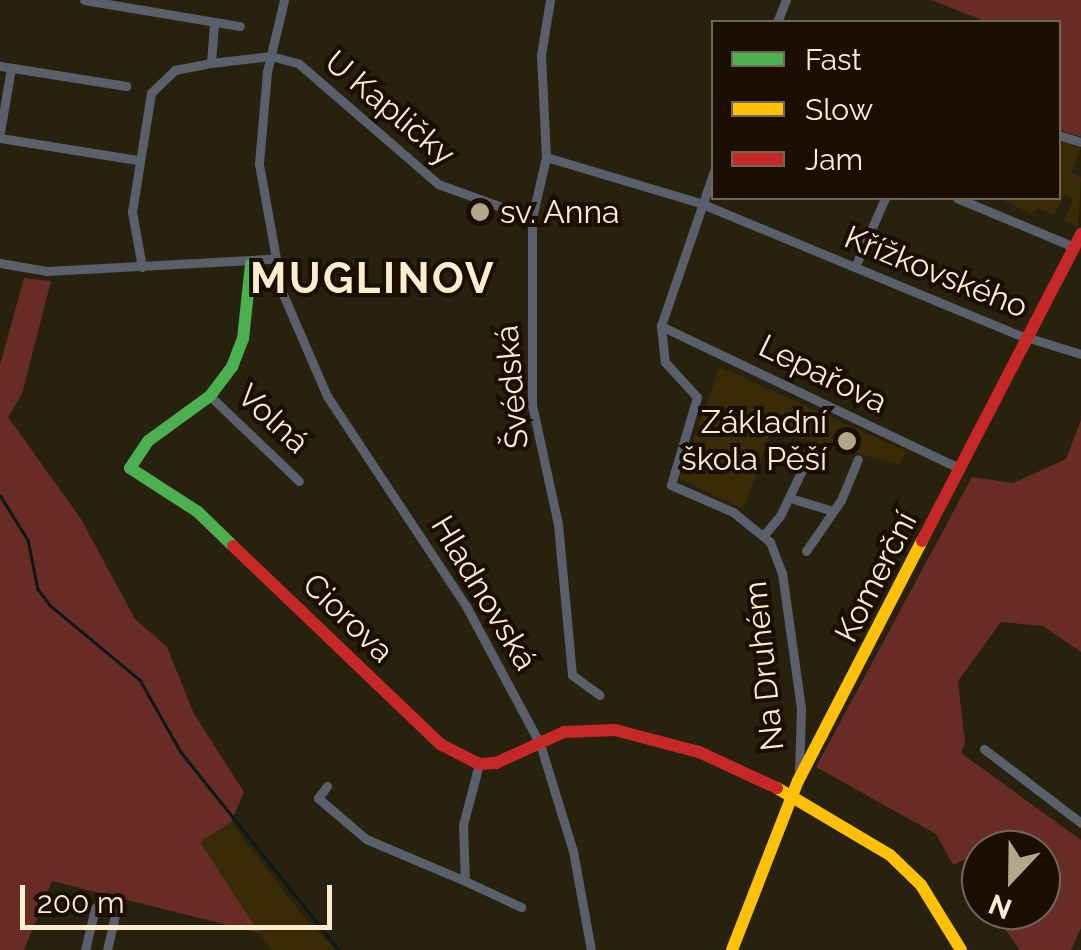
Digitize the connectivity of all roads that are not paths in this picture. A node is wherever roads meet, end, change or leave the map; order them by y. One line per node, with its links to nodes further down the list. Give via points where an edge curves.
1 (84, 0): 4 (street)
2 (284, 0): 6 (street, Hladnovská)
3 (550, 0): 11 (street, Švédská, via 541,55)
4 (214, 23): 5 (street); 7 (street)
5 (240, 26)
6 (271, 56): 7 (street); 17 (street, U Kapličky, via 318,77 406,161 453,194); 19 (street, Hladnovská, via 260,164)
7 (211, 63): 12 (street, via 162,78 147,107)
8 (6, 67): 9 (street); 10 (street)
9 (126, 86)
10 (0, 135): 12 (street)
11 (546, 157): 16 (street, Křížkovského); 17 (street, Švédská)
12 (137, 160): 22 (street, via 132,212)
13 (711, 178): 16 (street)
14 (884, 200): 23 (street)
15 (963, 200): 18 (street)
16 (700, 204): 23 (street, Křížkovského); 24 (street)
17 (532, 218): 37 (street, Švédská, via 532,405 558,524 572,675)
18 (1078, 241): 25 (street, Komerční)
19 (272, 259): 21 (street); 38 (street, Hladnovská, via 311,366 466,606)
20 (0, 263): 22 (street, via 47,271)
21 (251, 264): 22 (street); 27 (street, Volná, via 242,339)
22 (142, 267)
23 (855, 267): 25 (street, Křížkovského)
24 (660, 326): 31 (street, Lepařova); 35 (street, Na Druhém, via 665,362 697,396 671,485 733,512)
25 (1027, 336): 26 (street, Křížkovského); 31 (street, Komerční)
26 (1081, 354)
27 (210, 396): 30 (street, Volná, via 148,441); 32 (street, Volná)
28 (814, 447): 33 (street)
29 (858, 459): 34 (street)
30 (130, 468): 40 (street, Ciorova, via 198,512 440,744)
31 (962, 470): 41 (street, Komerční)
32 (299, 481)
33 (790, 498): 34 (street); 35 (street)
34 (834, 512): 36 (street)
35 (763, 536): 41 (street, Na Druhém, via 782,574 800,708)
36 (806, 552)
37 (600, 695)
38 (540, 744): 40 (street, via 519,758); 43 (street, via 584,729 657,736); 49 (street, Hladnovská, via 574,851)
39 (984, 749): 44 (street)
40 (479, 764): 45 (street, via 463,825)
41 (798, 782): 43 (street, Komerční)
42 (327, 786): 45 (street, via 318,798 366,839)
43 (792, 795): 50 (street, Komerční); 51 (street, via 907,868)
44 (1081, 823)
45 (466, 880): 46 (street)
46 (521, 906)
47 (85, 950): 48 (street, via 95,908 107,901 116,911)
48 (107, 950)
49 (591, 950)
50 (732, 950)
51 (961, 950)

